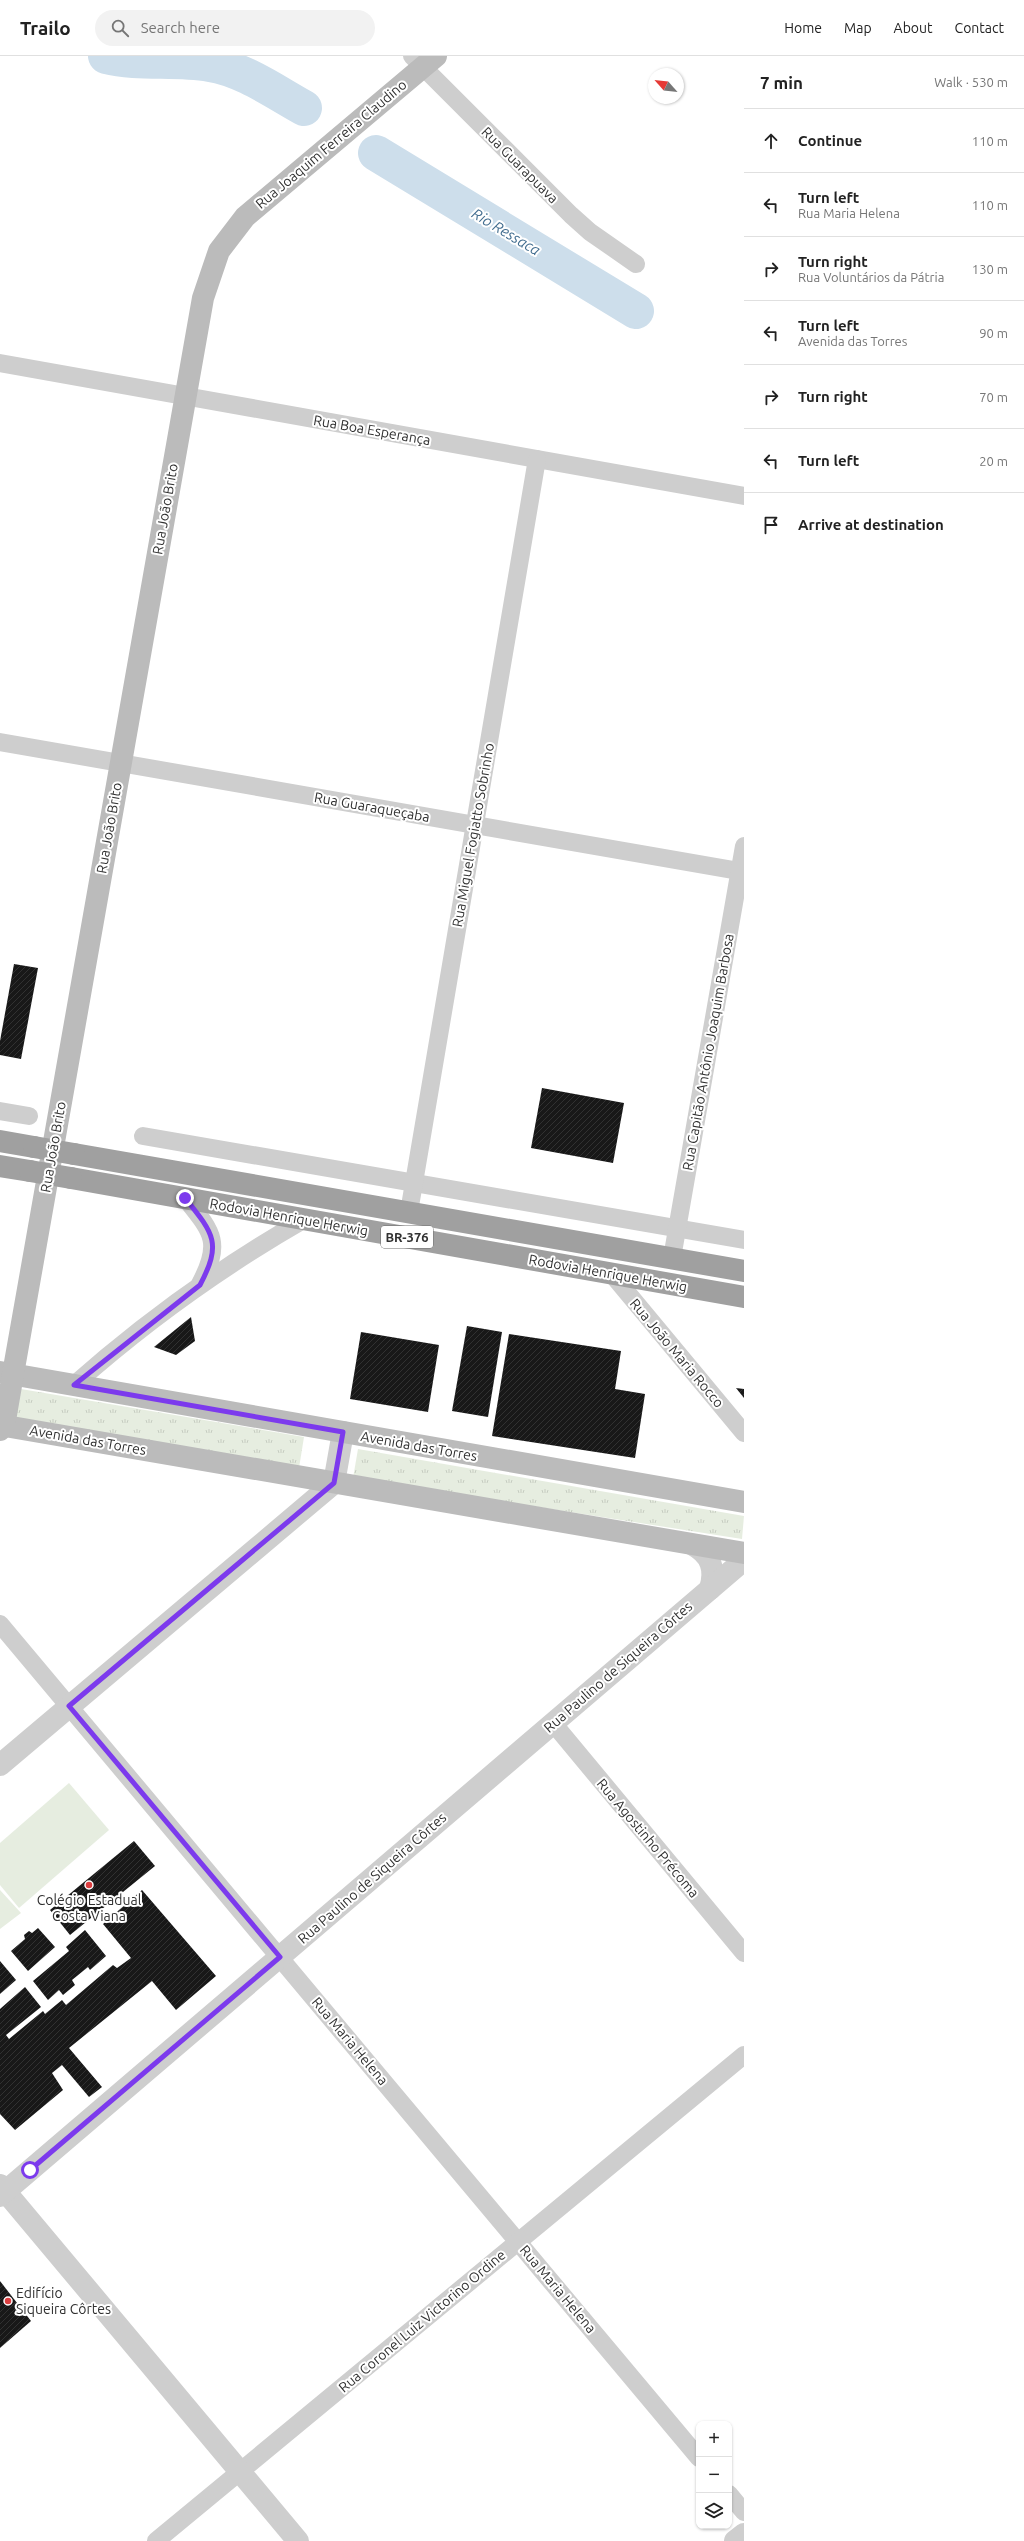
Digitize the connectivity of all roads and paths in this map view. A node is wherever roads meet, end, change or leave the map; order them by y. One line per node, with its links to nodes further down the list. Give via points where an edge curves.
1 (423, 60): 2 (main road, Rua Joaquim Ferreira Claudino, via 262,201); 3 (street, Rua Guarapuava, via 571,215 590,232)
2 (229, 235): 5 (main road, Rua João Brito, via 219,251 203,298)
3 (636, 264)
4 (0, 363): 5 (street, Rua Boa Esperança)
5 (185, 396): 6 (street, Rua Boa Esperança); 9 (main road, Rua João Brito)
6 (537, 459): 7 (street, Rua Boa Esperança); 10 (street, Rua Miguel Fogiatto Sobrinho)
7 (744, 496)
8 (0, 742): 9 (street, Rua Guaraqueçaba)
9 (121, 763): 10 (street, Rua Guaraqueçaba); 29 (main road, Rua João Brito)
10 (475, 825): 12 (street, Rua Guaraqueçaba); 18 (street, Rua Miguel Fogiatto Sobrinho)
11 (744, 846): 12 (street, Rua Capitão Antônio Joaquim Barbosa)
12 (742, 872): 22 (street, Rua Capitão Antônio Joaquim Barbosa)
13 (0, 1111): 14 (street)
14 (29, 1116)
15 (143, 1136): 18 (street)
16 (0, 1140): 20 (highway, Rodovia Henrique Herwig / BR-376, bridge)
17 (0, 1166): 19 (highway, Rodovia Henrique Herwig / BR-376, bridge)
18 (414, 1183): 20 (street, Rua Miguel Fogiatto Sobrinho); 22 (street)
19 (185, 1198): 21 (highway, Rodovia Henrique Herwig / BR-376); 27 (street, via 203,1220 212,1237 214,1250 211,1264)
20 (409, 1212): 24 (highway, Rodovia Henrique Herwig / BR-376)
21 (305, 1220): 26 (highway, Rodovia Henrique Herwig / BR-376); 27 (street, via 268,1240)
22 (677, 1229): 23 (street); 24 (street, Rua Capitão Antônio Joaquim Barbosa)
23 (744, 1240)
24 (672, 1258): 25 (highway, Rodovia Henrique Herwig / BR-376)
25 (744, 1271)
26 (611, 1273): 28 (highway, Rodovia Henrique Herwig / BR-376); 33 (street, Rua João Maria Rocco)
27 (200, 1285): 30 (street)
28 (744, 1297)
29 (6, 1373): 30 (main road, Avenida das Torres); 31 (main road, Rua João Brito)
30 (74, 1385): 32 (main road, Avenida das Torres)
31 (1, 1427): 34 (main road, Avenida das Torres)
32 (343, 1432): 34 (street); 35 (main road, Avenida das Torres)
33 (744, 1433)
34 (334, 1483): 36 (main road, Avenida das Torres); 41 (street)
35 (744, 1502)
36 (693, 1544): 37 (main road, Avenida das Torres); 39 (street, via 709,1558 713,1579)
37 (744, 1553)
38 (744, 1560): 39 (street, Rua Paulino de Siqueira Côrtes)
39 (710, 1589): 42 (street, Rua Paulino de Siqueira Côrtes)
40 (0, 1624): 41 (street, Rua Maria Helena)
41 (69, 1706): 43 (street); 45 (street, Rua Maria Helena)
42 (553, 1723): 44 (street, Rua Agostinho Précoma); 45 (street, Rua Paulino de Siqueira Côrtes)
43 (0, 1764)
44 (744, 1953)
45 (280, 1957): 47 (street, Rua Paulino de Siqueira Côrtes); 48 (street, Rua Maria Helena)
46 (744, 2055): 48 (street, Rua Coronel Luiz Victorino Ordine)
47 (2, 2191): 50 (street)
48 (518, 2242): 49 (street, Rua Maria Helena); 50 (street, Rua Coronel Luiz Victorino Ordine)
49 (698, 2457)
50 (240, 2472): 54 (street, Rua Coronel Luiz Victorino Ordine); 55 (street)
51 (732, 2498): 52 (street)
52 (744, 2512)
53 (744, 2534): 56 (street)
54 (156, 2541)
55 (298, 2541)
56 (735, 2541)

